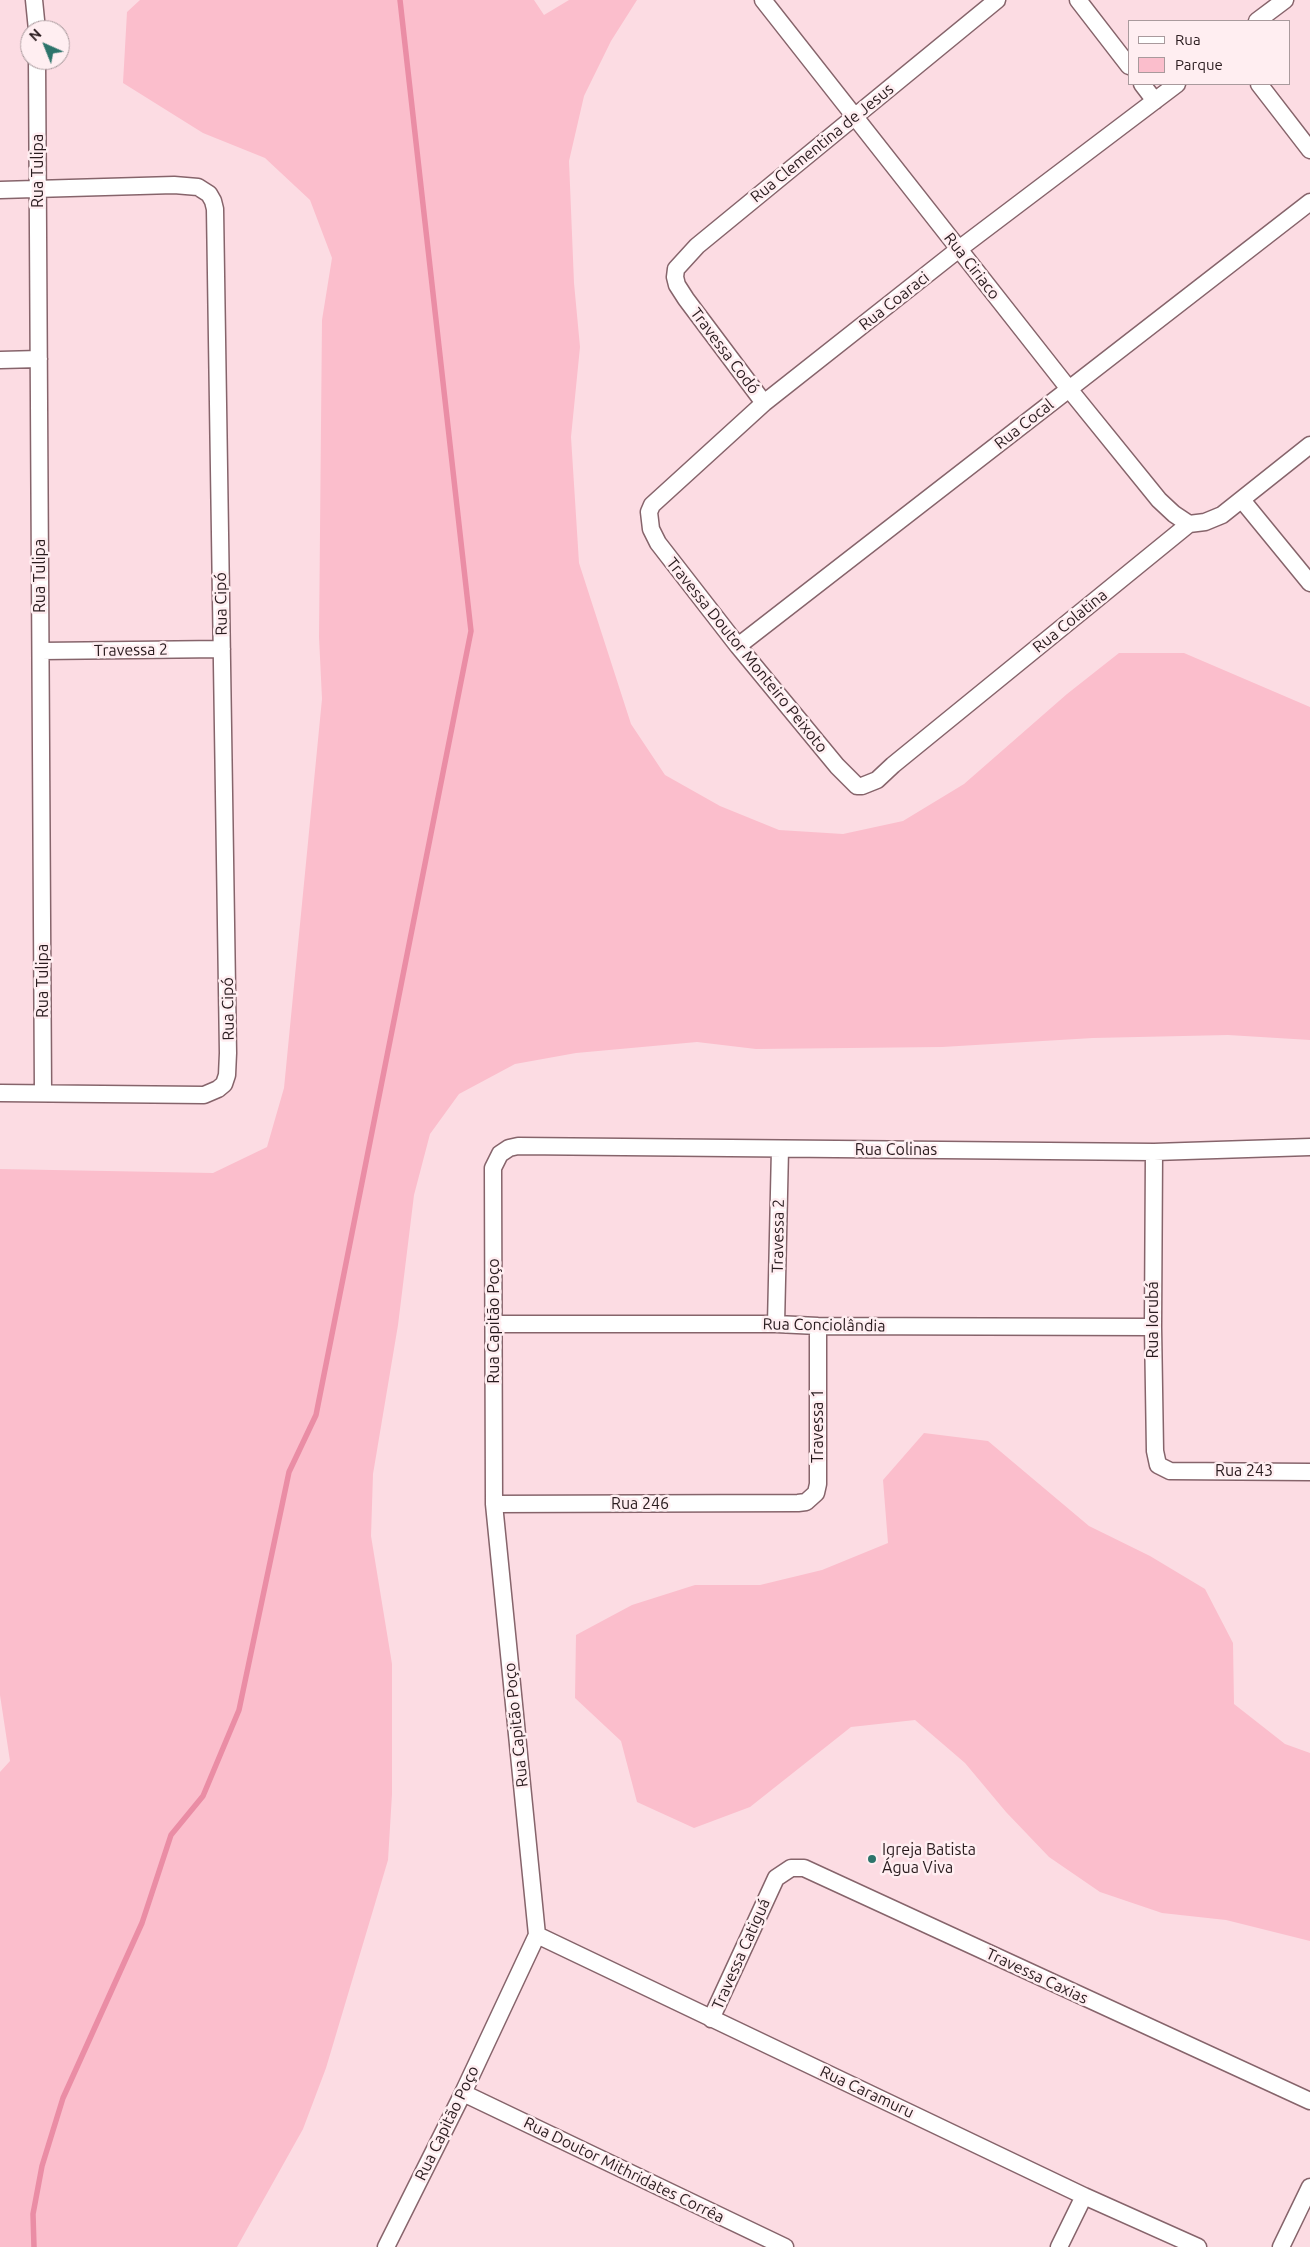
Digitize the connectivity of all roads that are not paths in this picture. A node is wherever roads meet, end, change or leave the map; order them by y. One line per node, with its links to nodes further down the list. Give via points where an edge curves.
1 (34, 0): 6 (street)
2 (763, 0): 14 (street, Rua Ciriaco)
3 (997, 0): 14 (street, Rua Clementina de Jesus)
4 (1078, 0): 8 (street)
5 (1285, 0): 7 (street)
6 (36, 20)
7 (1258, 20)
8 (1128, 65)
9 (37, 70): 17 (street, Rua Tulipa)
10 (1143, 85): 13 (street)
11 (1176, 85): 13 (street, Rua Coaraci)
12 (1260, 85): 15 (street)
13 (1155, 101): 19 (street, Rua Coaraci)
14 (854, 117): 19 (street, Rua Ciriaco); 20 (street, Rua Clementina de Jesus, via 681,262 675,277)
15 (1310, 150)
16 (0, 190): 17 (street, Rua Cipó)
17 (38, 190): 21 (street, Rua Tulipa); 31 (street, Rua Cipó, via 174,185 198,187 209,194 215,209)
18 (1310, 202): 23 (street, Rua Cocal)
19 (959, 249): 23 (street, Rua Ciriaco); 24 (street, Rua Coaraci)
20 (686, 299): 24 (street, Travessa Codó)
21 (39, 359): 22 (street); 32 (street, Rua Tulipa)
22 (0, 360)
23 (1069, 389): 27 (street, Rua Ciriaco, via 1159,500); 30 (street, Rua Cocal)
24 (764, 402): 28 (street, Rua Coaraci, via 652,505 651,529)
25 (1310, 445): 26 (street, Rua Colatina)
26 (1242, 500): 27 (street, Rua Colatina, via 1222,515); 29 (street)
27 (1189, 524): 33 (street, Rua Colatina, via 877,780 857,786)
28 (658, 543): 30 (street, Travessa Doutor Monteiro Peixoto)
29 (1310, 583)
30 (738, 646): 33 (street, Travessa Doutor Monteiro Peixoto)
31 (222, 649): 32 (street, Travessa 2); 34 (street, Rua Cipó, via 228,1052 224,1084 204,1095)
32 (41, 651): 34 (street, Rua Tulipa)
33 (836, 766)
34 (43, 1092): 35 (street)
35 (0, 1093)
36 (1310, 1147): 38 (street, Rua Colinas)
37 (780, 1150): 38 (street, Rua Colinas); 39 (street, Rua Colinas, via 518,1146 500,1154); 41 (street, Travessa 2)
38 (1154, 1152): 43 (street, Rua Iorubá)
39 (493, 1168): 40 (street, Rua Capitão Poço)
40 (494, 1324): 41 (street, Rua Conciolândia); 47 (street, Rua Capitão Poço)
41 (776, 1324): 42 (street, Rua Conciolândia)
42 (818, 1326): 43 (street, Rua Conciolândia); 46 (street, Travessa 1, via 818,1484 816,1493 806,1502)
43 (1153, 1327): 44 (street, Rua Iorubá, via 1156,1458 1164,1469)
44 (1179, 1471): 45 (street, Rua 243)
45 (1310, 1472)
46 (786, 1503): 47 (street, Rua 246)
47 (494, 1504): 49 (street, Rua Capitão Poço)
48 (770, 1888): 50 (street, Travessa Catiguá); 52 (street, Travessa Caxias, via 786,1870 804,1868)
49 (537, 1936): 50 (street, Rua Caramuru); 51 (street, Rua Capitão Poço)
50 (711, 2019): 54 (street, Rua Caramuru)
51 (463, 2094): 55 (street, Rua Capitão Poço); 56 (street, Rua Doutor Mithridates Corrêa)
52 (1310, 2102)
53 (1310, 2188): 59 (street)
54 (1084, 2196): 57 (street); 58 (street, Rua Caramuru)
55 (386, 2247)
56 (785, 2247)
57 (1059, 2247)
58 (1198, 2247)
59 (1282, 2247)

